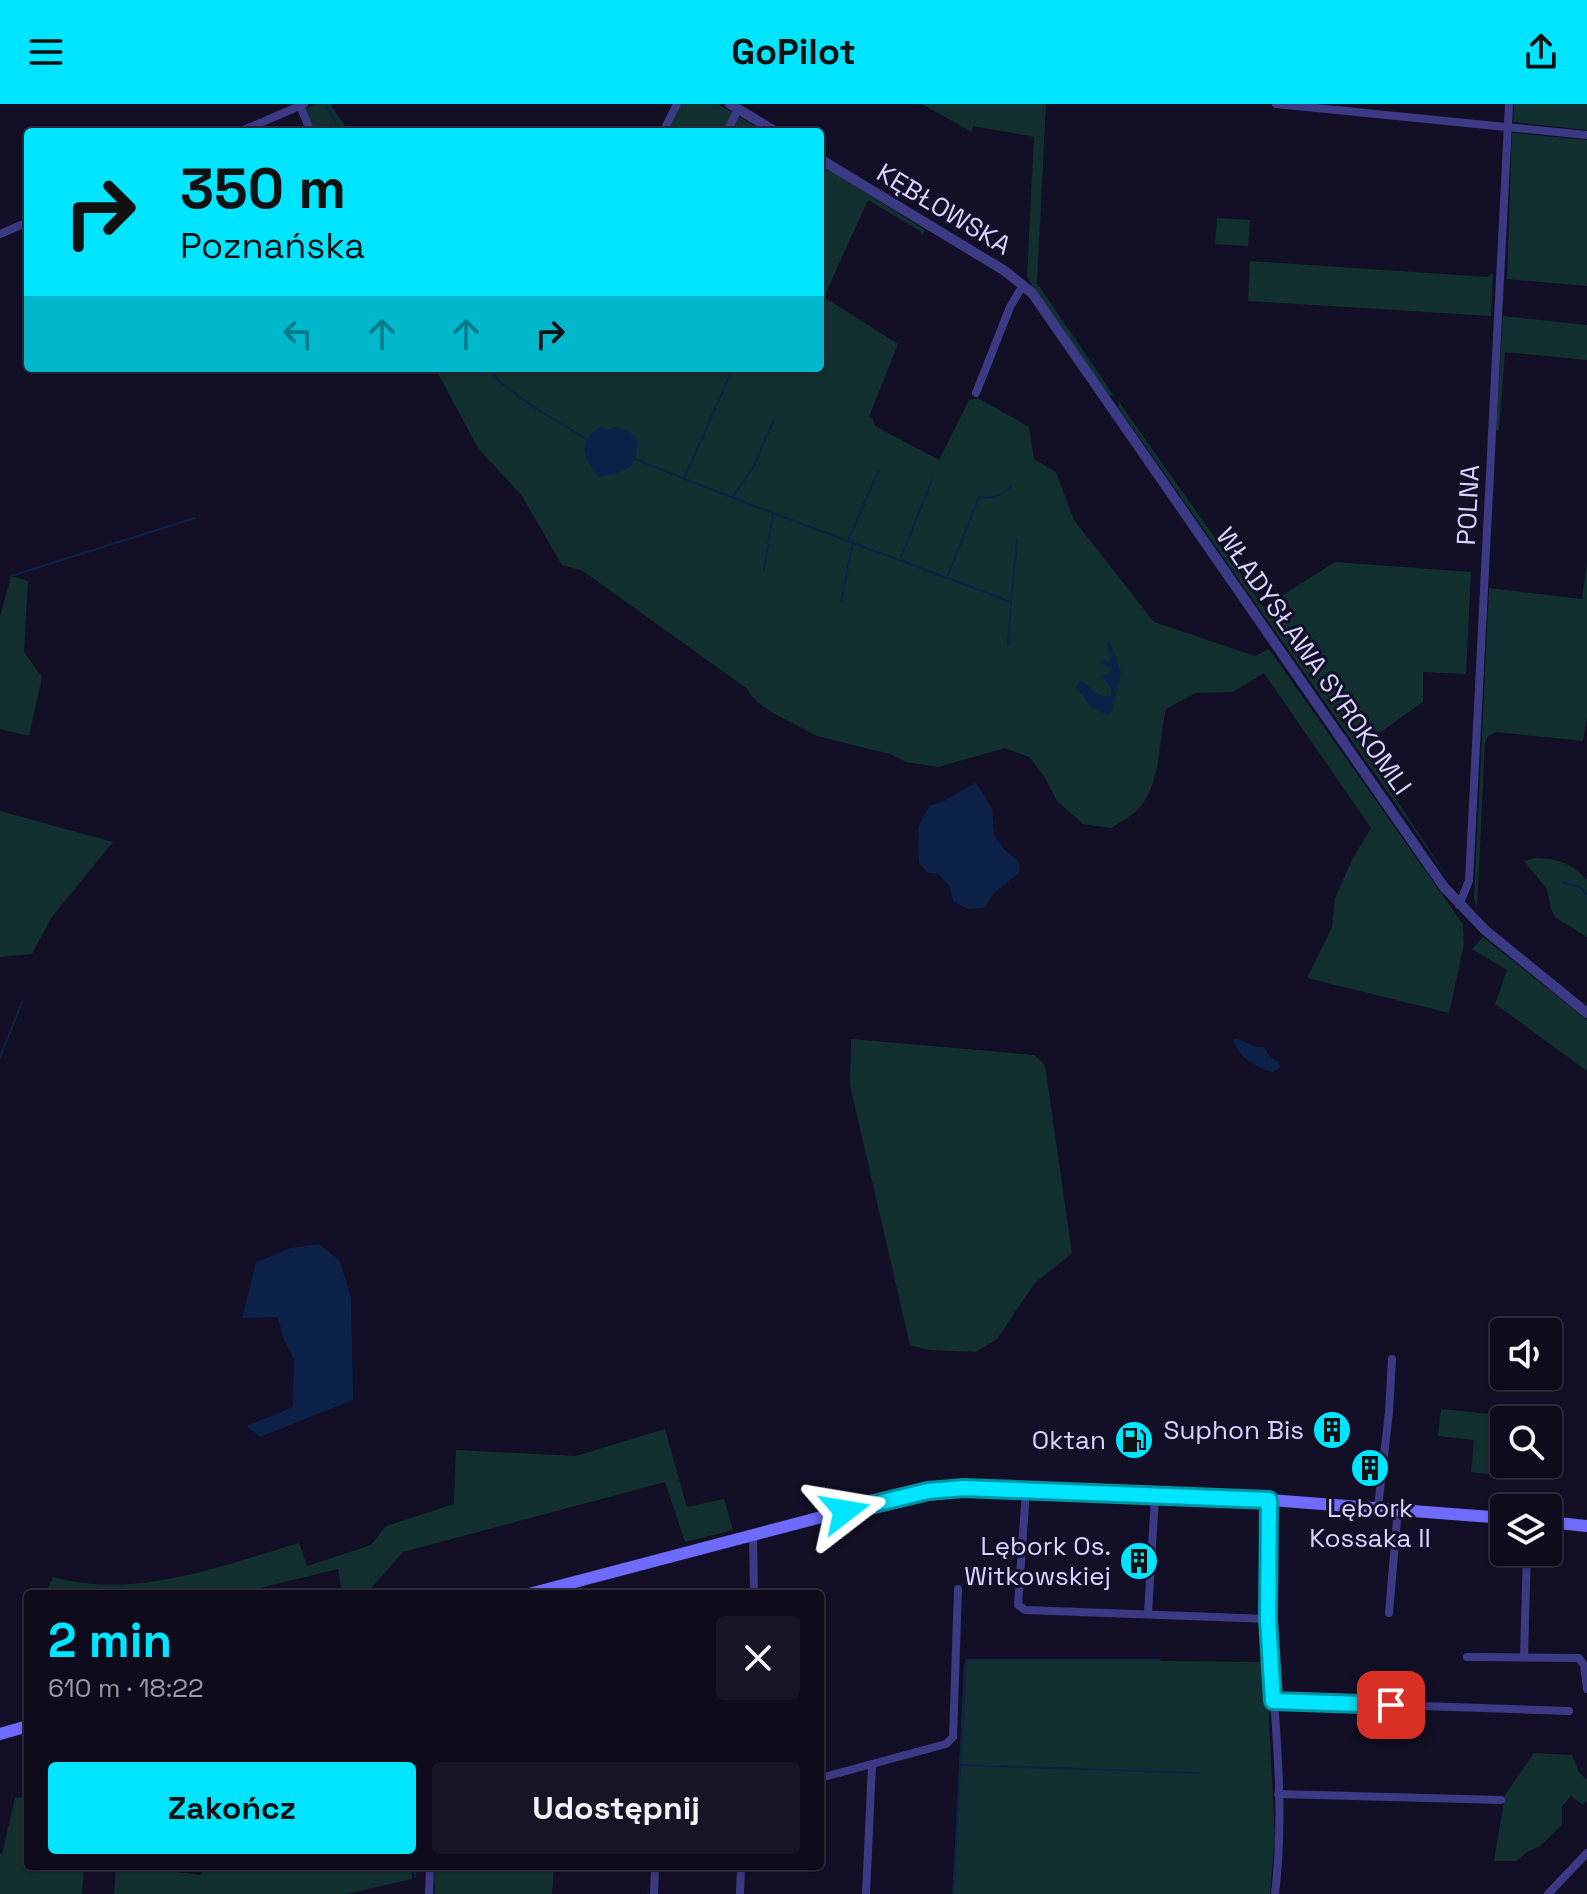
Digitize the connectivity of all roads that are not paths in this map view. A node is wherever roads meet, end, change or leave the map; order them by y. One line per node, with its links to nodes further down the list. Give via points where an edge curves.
1 (677, 104): 11 (street)
2 (1276, 104): 7 (street)
3 (1380, 104): 7 (street)
4 (1509, 104): 8 (street, POLNA)
5 (302, 105): 9 (street); 10 (street)
6 (734, 106): 12 (street); 13 (street)
7 (1379, 115): 8 (street)
8 (1507, 127): 14 (street); 21 (street, POLNA, via 1469,881)
9 (248, 128)
10 (310, 128)
11 (665, 128)
12 (728, 128)
13 (770, 128)
14 (1587, 135)
15 (824, 161): 18 (street, KĘBŁOWSKA)
16 (24, 224): 17 (street)
17 (0, 234)
18 (1023, 285): 19 (street, KĘBŁOWSKA); 20 (street)
19 (1039, 303): 21 (street, WŁADYSŁAWA SYROKOMLI)
20 (976, 393)
21 (1459, 905): 22 (street, WŁADYSŁAWA SYROKOMLI)
22 (1587, 1013)
23 (1392, 1359): 27 (street)
24 (1026, 1490): 25 (main road); 32 (main road, via 928,1491); 37 (street, via 1018,1605 1025,1610)
25 (1155, 1496): 26 (main road); 37 (street)
26 (1269, 1500): 27 (main road); 39 (street)
27 (1378, 1507): 28 (main road)
28 (1398, 1508): 29 (main road); 38 (street)
29 (1490, 1517)
30 (1562, 1523): 31 (main road)
31 (1587, 1526)
32 (753, 1535): 35 (main road); 36 (street)
33 (1527, 1566): 40 (street)
34 (958, 1589): 47 (street, via 953,1737 946,1744)
35 (544, 1590)
36 (754, 1590)
37 (1148, 1613): 39 (street)
38 (1389, 1613)
39 (1268, 1619): 43 (street)
40 (1524, 1656): 41 (street); 42 (street, via 1582,1660)
41 (1467, 1657)
42 (1587, 1689)
43 (1273, 1701): 44 (street); 49 (street)
44 (1569, 1711)
45 (24, 1727): 46 (main road)
46 (0, 1734)
47 (872, 1766): 48 (street); 58 (street)
48 (824, 1777)
49 (1278, 1794): 50 (street); 59 (street)
50 (1501, 1800)
51 (1587, 1853): 60 (street)
52 (430, 1870): 55 (street)
53 (655, 1870): 56 (street)
54 (741, 1870): 57 (street)
55 (429, 1894)
56 (654, 1894)
57 (740, 1894)
58 (866, 1894)
59 (1275, 1894)
60 (1548, 1894)

